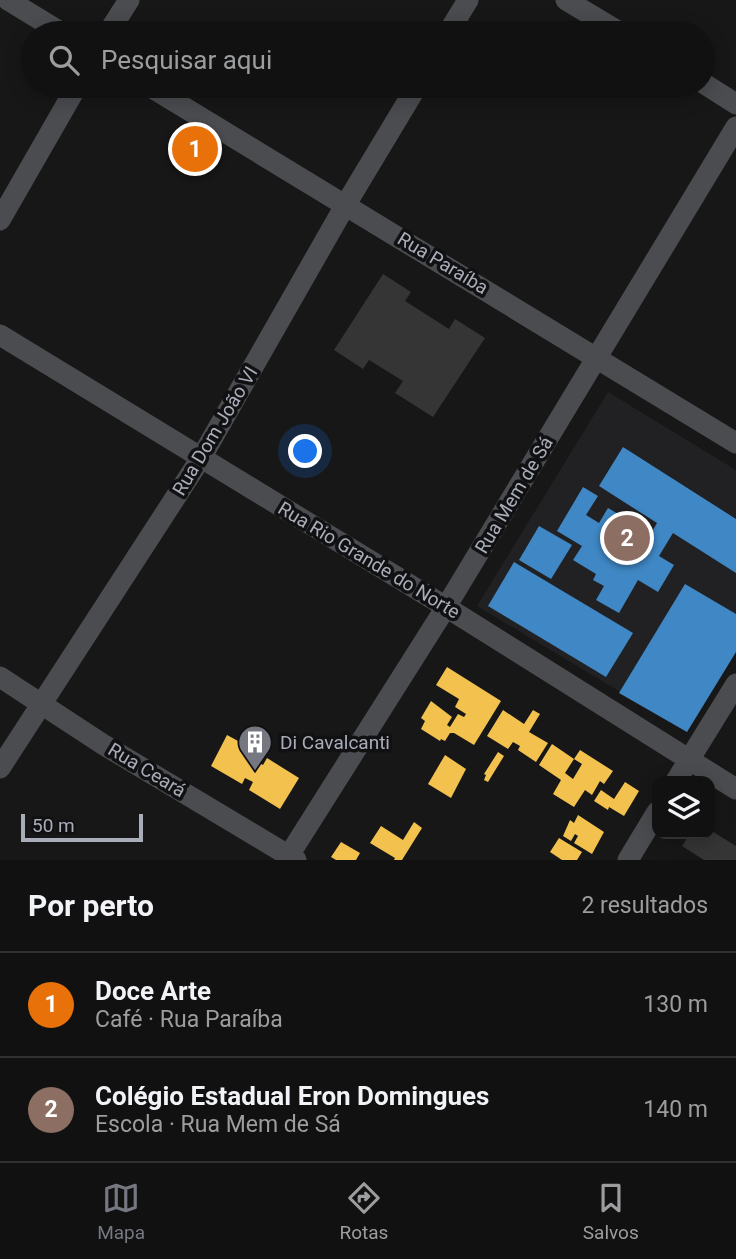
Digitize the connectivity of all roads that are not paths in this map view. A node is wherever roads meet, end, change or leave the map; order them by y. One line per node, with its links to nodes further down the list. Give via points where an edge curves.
1 (8, 0): 5 (street)
2 (129, 0): 6 (street)
3 (468, 0): 7 (street)
4 (566, 0): 8 (street)
5 (42, 21)
6 (116, 21)
7 (455, 21)
8 (601, 21)
9 (715, 91): 13 (street)
10 (70, 98): 16 (street)
11 (169, 98): 15 (street, Rua Paraíba)
12 (410, 98): 15 (street, Rua Dom João VI)
13 (736, 104)
14 (736, 127): 18 (street, Rua Mem de Sá)
15 (346, 204): 18 (street, Rua Paraíba); 20 (street, Rua Dom João VI)
16 (0, 220)
17 (0, 335): 20 (street, Rua Rio Grande do Norte)
18 (598, 357): 19 (street, Rua Paraíba); 21 (street, Rua Mem de Sá)
19 (736, 443)
20 (201, 458): 21 (street, Rua Rio Grande do Norte); 24 (street, Rua Dom João VI)
21 (446, 607): 25 (street, Rua Rio Grande do Norte); 30 (street, Rua Mem de Sá)
22 (0, 677): 24 (street, Rua Ceará)
23 (736, 684): 25 (street)
24 (40, 704): 26 (street, Rua Dom João VI); 30 (street, Rua Ceará)
25 (688, 761): 27 (street); 28 (street, Rua Rio Grande do Norte)
26 (0, 768)
27 (679, 776)
28 (736, 789)
29 (652, 820): 31 (street)
30 (290, 859)
31 (628, 860)

